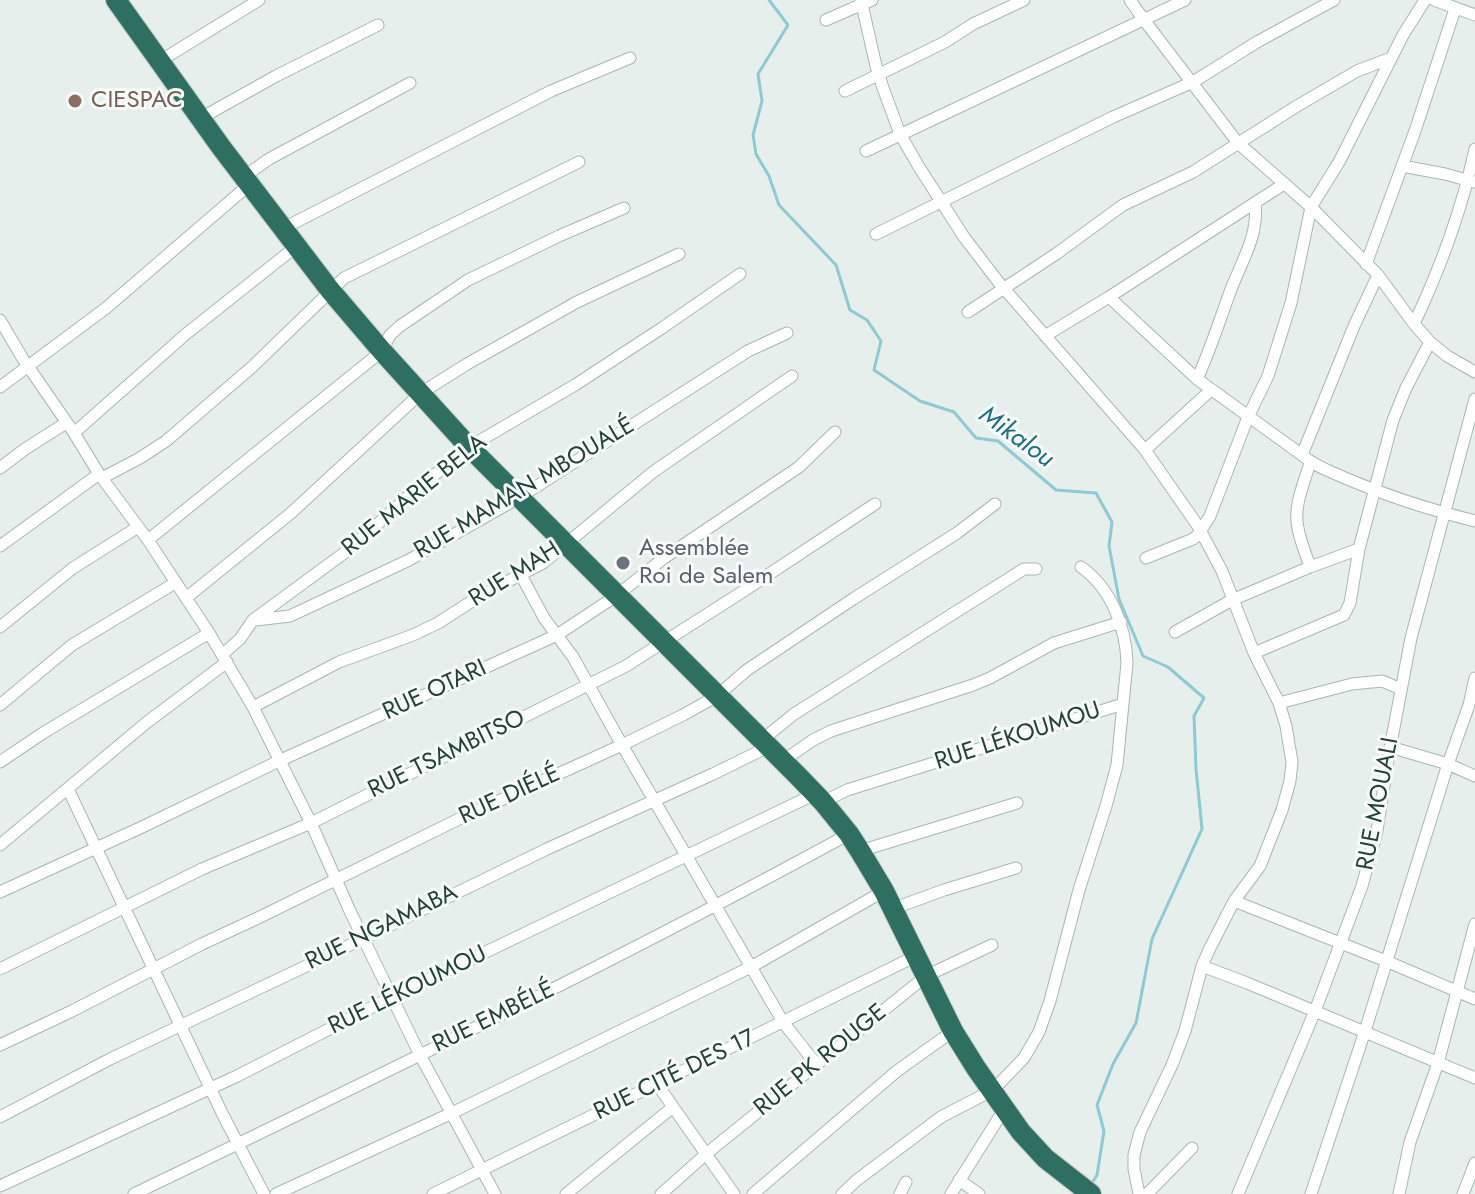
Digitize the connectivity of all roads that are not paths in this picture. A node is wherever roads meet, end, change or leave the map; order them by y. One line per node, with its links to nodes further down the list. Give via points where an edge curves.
1 (116, 0): 17 (highway)
2 (259, 0): 17 (street)
3 (1024, 0): 18 (street)
4 (1130, 0): 13 (street)
5 (1185, 0): 13 (street)
6 (1334, 0): 19 (street)
7 (1425, 0): 16 (street)
8 (1434, 0): 10 (street)
9 (865, 2): 12 (street); 18 (street)
10 (1455, 9): 11 (street); 28 (street)
11 (1475, 15)
12 (826, 20)
13 (1144, 20): 19 (street); 23 (street)
14 (378, 25): 22 (street)
15 (630, 58): 36 (street, via 551,91)
16 (1391, 58): 24 (street, via 1357,71); 34 (street)
17 (160, 61): 22 (highway)
18 (879, 76): 21 (street); 23 (street)
19 (1193, 82): 24 (street); 32 (street)
20 (410, 83): 29 (street, via 269,159)
21 (845, 91)
22 (201, 118): 29 (highway)
23 (900, 134): 26 (street); 32 (street)
24 (1238, 143): 31 (street); 43 (street, via 1193,172 1123,205)
25 (1475, 149): 30 (street)
26 (866, 151)
27 (579, 162): 44 (street, via 365,267)
28 (1402, 166): 30 (street); 40 (street)
29 (248, 180): 36 (highway); 53 (street, via 106,308)
30 (1472, 182): 48 (street)
31 (1284, 184): 33 (street); 34 (street)
32 (940, 201): 37 (street); 43 (street)
33 (1255, 203): 45 (street); 56 (street, via 1252,241)
34 (1311, 207): 40 (street); 61 (street, via 1291,303 1268,376)
35 (624, 208): 52 (street, via 468,280 400,326)
36 (284, 228): 38 (highway)
37 (876, 234)
38 (298, 245): 44 (highway); 62 (street)
39 (679, 254): 59 (street, via 577,302)
40 (1366, 264): 42 (street)
41 (740, 274): 64 (street, RUE MARIE BELA, via 587,377)
42 (1378, 275): 48 (street); 66 (street)
43 (1004, 288): 46 (street); 50 (street)
44 (330, 290): 52 (highway); 68 (street, via 166,441)
45 (1109, 297): 50 (street); 56 (street)
46 (968, 312)
47 (0, 320): 53 (street)
48 (1414, 324): 51 (street)
49 (787, 333): 70 (street, RUE MAMAN MBOUALÉ, via 748,351)
50 (1045, 336): 65 (street)
51 (1430, 342): 54 (street); 69 (street, via 1393,420)
52 (382, 351): 59 (highway); 77 (street)
53 (28, 367): 57 (street); 62 (street)
54 (1475, 372)
55 (792, 376): 78 (street, RUE MAH, via 653,472)
56 (1197, 379): 58 (street)
57 (0, 387)
58 (1211, 390): 61 (street); 65 (street)
59 (421, 393): 64 (highway); 88 (street, via 291,513)
60 (1475, 399): 73 (street, RUE MOUALI)
61 (1248, 417): 66 (street); 76 (street, via 1210,516)
62 (70, 428): 67 (street, via 25,449); 68 (street)
63 (835, 432): 87 (street, RUE OTARI, via 799,467)
64 (469, 447): 70 (highway); 90 (street, RUE MARIE BELA, via 351,548)
65 (1145, 450): 76 (street)
66 (1306, 459): 69 (street); 83 (street, via 1297,521)
67 (0, 468)
68 (100, 476): 75 (street); 79 (street)
69 (1374, 490): 73 (street); 80 (street)
70 (520, 497): 78 (highway); 90 (street, RUE MAMAN MBOUALÉ, via 310,608)
71 (875, 504): 96 (street, RUE TSAMBITSO)
72 (995, 504): 102 (street, RUE DIÉLÉ, via 747,670)
73 (1444, 513): 74 (street); 101 (street, RUE MOUALI)
74 (1475, 521)
75 (138, 527): 77 (street); 92 (street, via 73,568)
76 (1199, 530): 81 (street, via 1186,543); 89 (street)
77 (148, 540): 86 (street)
78 (567, 543): 85 (street, RUE MAH); 87 (highway)
79 (0, 546)
80 (1359, 549): 83 (street); 97 (street, via 1344,615)
81 (1146, 558)
82 (1081, 567): 91 (street, via 1100,585)
83 (1310, 567): 89 (street)
84 (1036, 569): 107 (street, RUE NGAMABA, via 1024,569 794,714)
85 (521, 575): 95 (street); 106 (street, RUE MAH, via 438,623 339,662)
86 (175, 583): 88 (street); 105 (street, via 72,645)
87 (616, 596): 95 (street, RUE OTARI); 96 (highway)
88 (186, 598): 94 (street)
89 (1232, 600): 93 (street); 97 (street)
90 (253, 620): 98 (street, RUE MARIE BELA)
91 (1121, 622): 104 (street, via 1127,663); 111 (street, via 1054,643 973,685 831,731)
92 (0, 627)
93 (1175, 632)
94 (209, 633): 98 (street); 112 (street)
95 (557, 635): 100 (street); 110 (street, RUE OTARI)
96 (664, 642): 100 (street, RUE TSAMBITSO); 102 (highway)
97 (1254, 653): 103 (street)
98 (225, 658): 106 (street); 115 (street, RUE MARIE BELA)
99 (1475, 678): 113 (street)
100 (589, 685): 108 (street); 119 (street, RUE TSAMBITSO)
101 (1401, 689): 103 (street, via 1382,681 1352,684); 109 (street, RUE MOUALI)
102 (717, 696): 107 (highway); 108 (street, RUE DIÉLÉ)
103 (1279, 703): 128 (street, via 1290,744 1290,781 1268,849)
104 (1123, 704): 116 (street, RUE LÉKOUMOU); 157 (street, via 1117,765 1042,1023 1024,1058)
105 (0, 705)
106 (253, 707): 110 (street)
107 (765, 743): 111 (highway); 117 (street, RUE NGAMABA)
108 (622, 745): 117 (street); 125 (street, RUE DIÉLÉ)
109 (1390, 747): 113 (street); 133 (street, RUE MOUALI, via 1373,849)
110 (281, 760): 119 (street); 122 (street, RUE OTARI)
111 (783, 761): 116 (highway)
112 (0, 762)
113 (1448, 764): 114 (street); 136 (street)
114 (1475, 776)
115 (68, 789): 121 (street, RUE MARIE BELA); 122 (street)
116 (819, 798): 120 (highway); 123 (street, RUE LÉKOUMOU)
117 (654, 800): 123 (street); 132 (street, RUE NGAMABA)
118 (1017, 803): 120 (street, RUE EMBÉLÉ)
119 (311, 823): 125 (street); 130 (street, RUE TSAMBITSO)
120 (855, 843): 127 (highway); 129 (street, RUE EMBÉLÉ)
121 (0, 845)
122 (96, 848): 126 (street, RUE OTARI); 130 (street)
123 (688, 857): 129 (street); 143 (street, RUE LÉKOUMOU)
124 (1016, 868): 127 (street)
125 (336, 879): 132 (street); 139 (street, RUE DIÉLÉ)
126 (0, 892)
127 (888, 900): 135 (highway); 138 (street)
128 (1234, 901): 133 (street); 137 (street)
129 (716, 907): 138 (street); 151 (street, RUE EMBÉLÉ)
130 (124, 908): 139 (street); 140 (street, RUE TSAMBITSO)
131 (1475, 924): 142 (street)
132 (364, 938): 143 (street); 147 (street, RUE NGAMABA)
133 (1340, 943): 136 (street); 145 (street, RUE MOUALI)
134 (992, 945): 141 (street, RUE PK ROUGE)
135 (916, 956): 141 (highway); 146 (street, RUE CITÉ DES 17)
136 (1386, 961): 142 (street); 149 (street)
137 (1202, 966): 145 (street); 184 (street, via 1176,1056 1136,1145)
138 (751, 967): 146 (street); 160 (street)
139 (155, 968): 147 (street); 150 (street, RUE DIÉLÉ)
140 (0, 969)
141 (926, 976): 148 (highway); 153 (street, RUE PK ROUGE)
142 (1456, 992): 144 (street); 152 (street)
143 (392, 997): 151 (street); 156 (street, RUE LÉKOUMOU)
144 (1475, 999)
145 (1315, 1011): 149 (street); 186 (street, RUE MOUALI)
146 (783, 1022): 153 (street); 155 (street, RUE CITÉ DES 17)
147 (181, 1025): 156 (street); 161 (street, RUE NGAMABA)
148 (953, 1031): 157 (highway); 179 (street, via 897,1071)
149 (1365, 1031): 152 (street); 187 (street)
150 (0, 1045)
151 (420, 1055): 160 (street); 162 (street, RUE EMBÉLÉ)
152 (1438, 1063): 154 (street); 188 (street, via 1410,1142)
153 (816, 1064): 164 (street, RUE PK ROUGE)
154 (1475, 1078)
155 (657, 1084): 158 (street); 166 (street, RUE CITÉ DES 17)
156 (211, 1088): 162 (street); 169 (street, RUE LÉKOUMOU)
157 (993, 1090): 159 (highway); 180 (street, via 941,1117)
158 (673, 1107): 164 (street); 176 (street)
159 (1005, 1108): 167 (street); 170 (highway, via 1045,1158)
160 (452, 1113): 166 (street); 173 (street)
161 (0, 1117)
162 (238, 1143): 171 (street, RUE EMBÉLÉ); 172 (street)
163 (1192, 1148): 185 (street)
164 (706, 1154): 177 (street, RUE PK ROUGE); 178 (street)
165 (1475, 1163): 189 (street)
166 (481, 1170): 174 (street, RUE CITÉ DES 17); 175 (street)
167 (959, 1180): 182 (street); 183 (street)
168 (906, 1182): 181 (street)
169 (0, 1186)
170 (1086, 1190)
171 (134, 1194)
172 (264, 1194)
173 (276, 1194)
174 (433, 1194)
175 (495, 1194)
176 (566, 1194)
177 (661, 1194)
178 (734, 1194)
179 (753, 1194)
180 (842, 1194)
181 (900, 1194)
182 (951, 1194)
183 (979, 1194)
184 (1139, 1194)
185 (1147, 1194)
186 (1238, 1194)
187 (1311, 1194)
188 (1399, 1194)
189 (1463, 1194)

